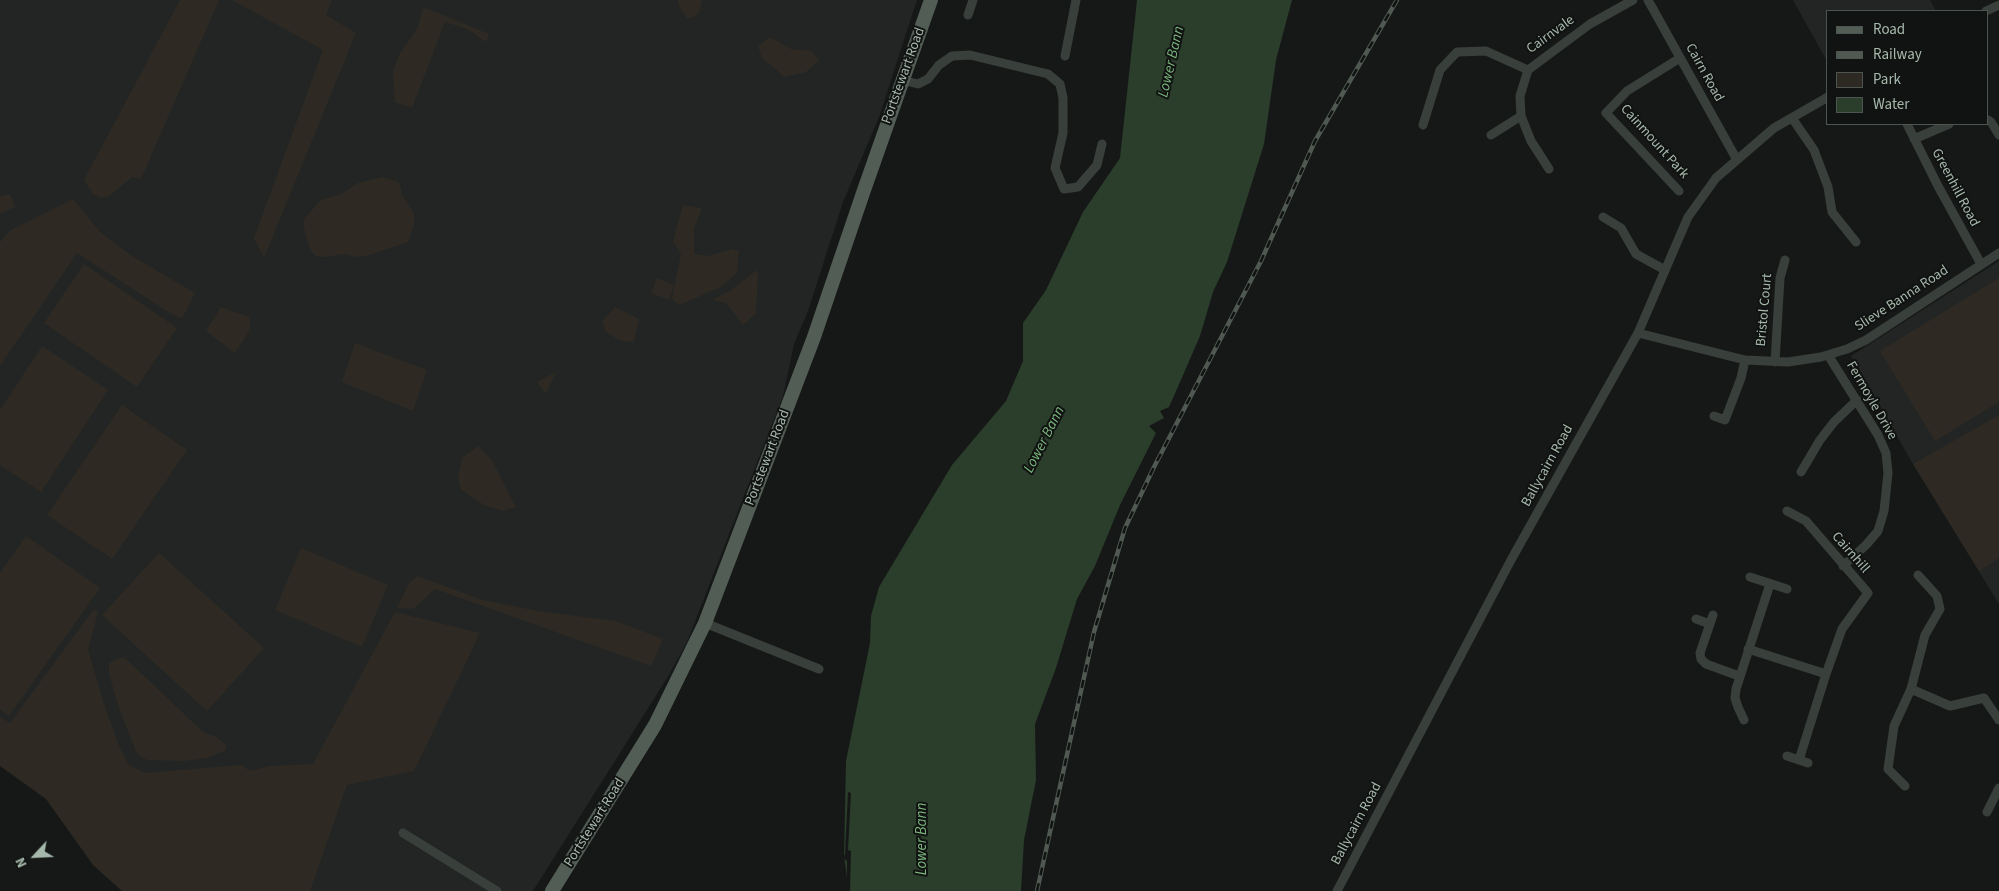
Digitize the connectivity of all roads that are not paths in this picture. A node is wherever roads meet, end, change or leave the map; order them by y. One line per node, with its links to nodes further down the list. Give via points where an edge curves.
1 (931, 0): 12 (main road, Portstewart Road)
2 (1076, 0): 9 (street)
3 (1633, 0): 11 (street, Cairnvale, via 1590,24)
4 (1648, 0): 10 (street, Cairn Road)
5 (971, 1): 8 (street)
6 (1999, 4): 7 (street)
7 (1988, 10)
8 (968, 15)
9 (1065, 56)
10 (1680, 58): 24 (street, Cairn Road); 26 (street, Cainmount Park, via 1627,91 1606,113)
11 (1528, 70): 14 (street, Cairnvale, via 1520,96); 17 (street, via 1486,51 1457,52 1440,70)
12 (902, 80): 23 (street, via 918,84 952,56 970,55 1048,74 1060,84 1064,98 1063,133 1055,168 1064,189 1078,187 1097,165); 47 (main road, Portstewart Road, via 814,337)
13 (1826, 98): 15 (street, Ballycairn Road)
14 (1521, 116): 20 (street); 25 (street, Cairnvale)
15 (1792, 118): 24 (street, Ballycairn Road, via 1774,128); 28 (street, via 1814,150 1828,187 1832,212)
16 (1989, 120): 21 (street)
17 (1423, 125)
18 (1907, 125): 22 (street, Greenhill Road)
19 (1947, 125): 22 (street)
20 (1491, 135)
21 (1999, 135)
22 (1914, 139): 31 (street, Greenhill Road)
23 (1102, 144)
24 (1737, 160): 32 (street, Ballycairn Road, via 1716,178 1688,217)
25 (1549, 169)
26 (1679, 191)
27 (1603, 217): 32 (street, via 1621,228 1636,254)
28 (1856, 242)
29 (1999, 253): 31 (street, Slieve Banna Road)
30 (1784, 260): 36 (street, Bristol Court)
31 (1980, 264): 34 (street, Slieve Banna Road, via 1866,340)
32 (1665, 270): 33 (street, Ballycairn Road)
33 (1638, 333): 35 (street, Slieve Banna Road); 62 (street, Ballycairn Road, via 1510,560)
34 (1828, 355): 36 (street, Slieve Banna Road); 37 (street, Fermoyle Drive)
35 (1745, 360): 36 (street, Slieve Banna Road); 38 (street, via 1725,420)
36 (1775, 362)
37 (1857, 400): 39 (street, via 1830,428); 41 (street, Fermoyle Drive, via 1886,453 1888,473 1884,511 1878,530)
38 (1714, 416)
39 (1801, 472)
40 (1787, 511): 41 (street, Cairnhill, via 1806,522)
41 (1843, 566): 50 (street, Cairnhill, via 1868,593 1842,629)
42 (1918, 575): 52 (street, via 1937,596 1940,609 1925,635)
43 (1750, 577): 44 (street)
44 (1770, 584): 45 (street); 48 (street)
45 (1787, 589)
46 (1696, 619): 51 (street, via 1712,619 1700,653 1701,659 1706,664)
47 (705, 623): 49 (street); 61 (main road, Portstewart Road, via 655,725)
48 (1748, 649): 50 (street); 51 (street)
49 (819, 669)
50 (1826, 674): 55 (street, Cairnhill, via 1804,761)
51 (1739, 676): 53 (street, via 1735,698)
52 (1911, 689): 54 (street, via 1950,706 1984,698); 56 (street, via 1894,726 1888,769)
53 (1744, 720)
54 (1999, 720)
55 (1787, 756)
56 (1905, 786)
57 (1999, 788): 58 (street)
58 (1987, 812)
59 (403, 833): 60 (street)
60 (498, 891)
61 (552, 891)
62 (1337, 891)

